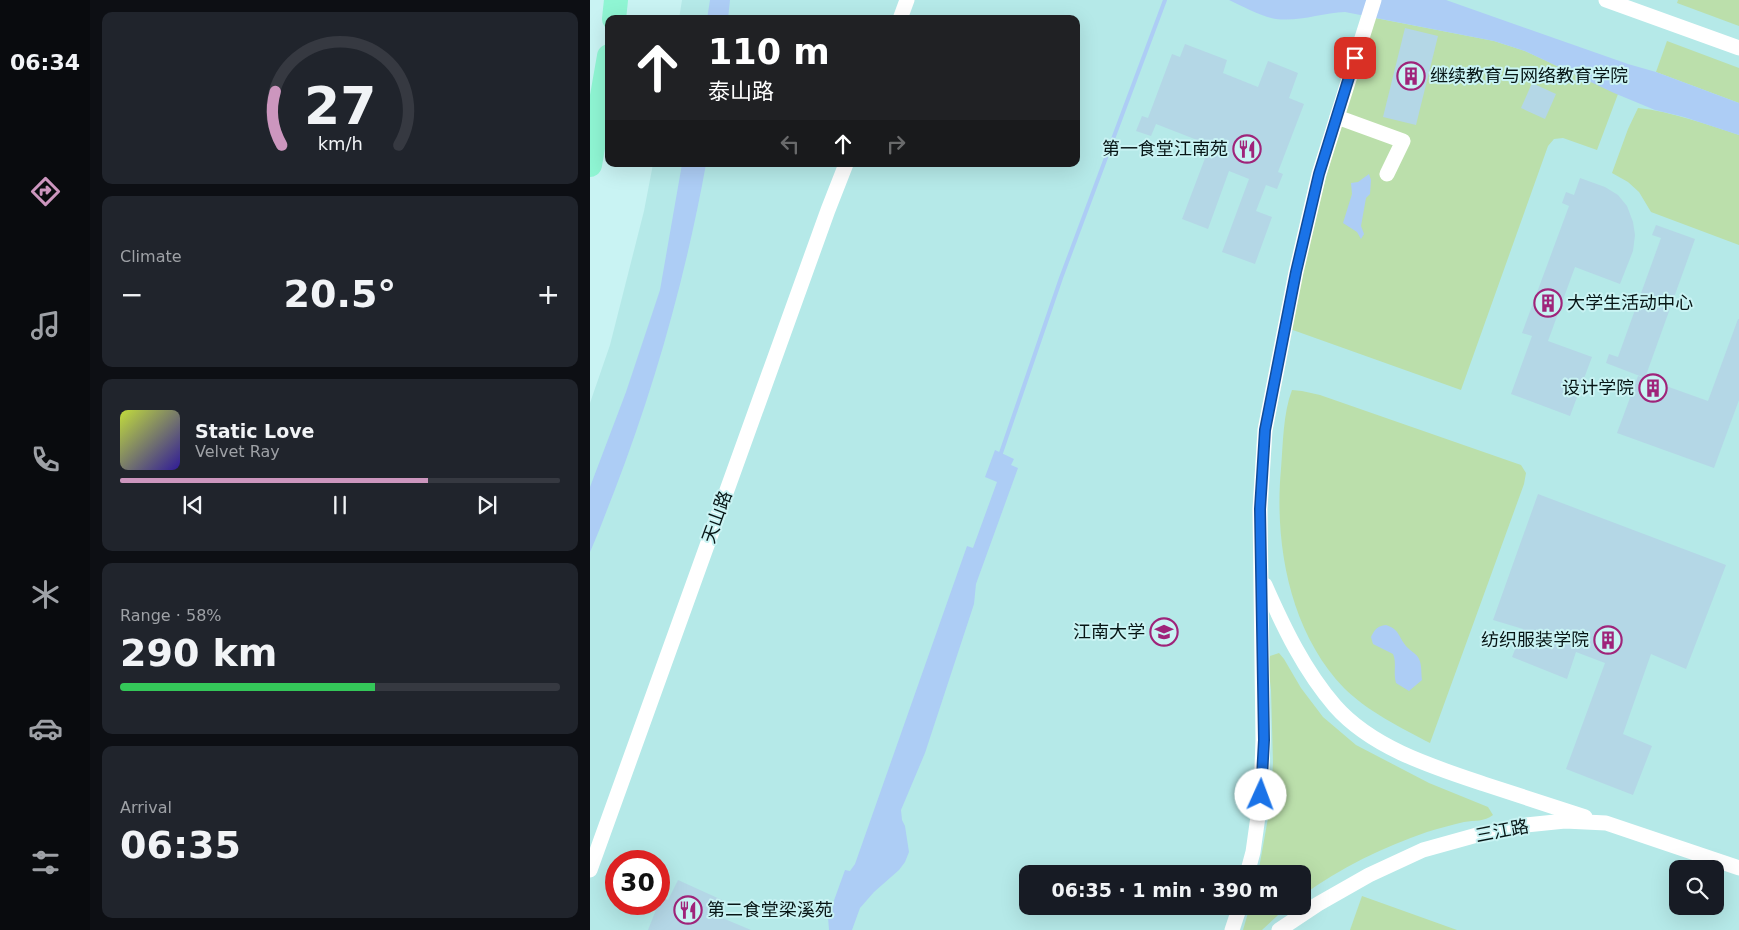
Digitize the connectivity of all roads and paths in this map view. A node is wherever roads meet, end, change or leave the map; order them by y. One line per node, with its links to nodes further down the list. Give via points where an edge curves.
1 (616, 0): 5 (main road)
2 (907, 0): 6 (street)
3 (1374, 0): 9 (street)
4 (1606, 0): 7 (street)
5 (614, 15)
6 (901, 15)
7 (1739, 48)
8 (605, 79): 10 (main road)
9 (1337, 117): 12 (street, via 1403,141); 13 (street, via 1319,174 1298,263 1265,430 1260,509)
10 (590, 165)
11 (845, 167): 17 (street, 天山路)
12 (1387, 174)
13 (1262, 579): 14 (street, via 1293,645 1317,684 1337,708 1364,731 1428,766); 15 (street, via 1264,740 1261,795)
14 (1606, 823): 16 (street, 三江路); 20 (street, 三江路, via 1565,821 1526,825 1423,850 1370,875)
15 (1250, 865)
16 (1739, 868)
17 (590, 870)
18 (1237, 915): 19 (street)
19 (1232, 930)
20 (1279, 930)

